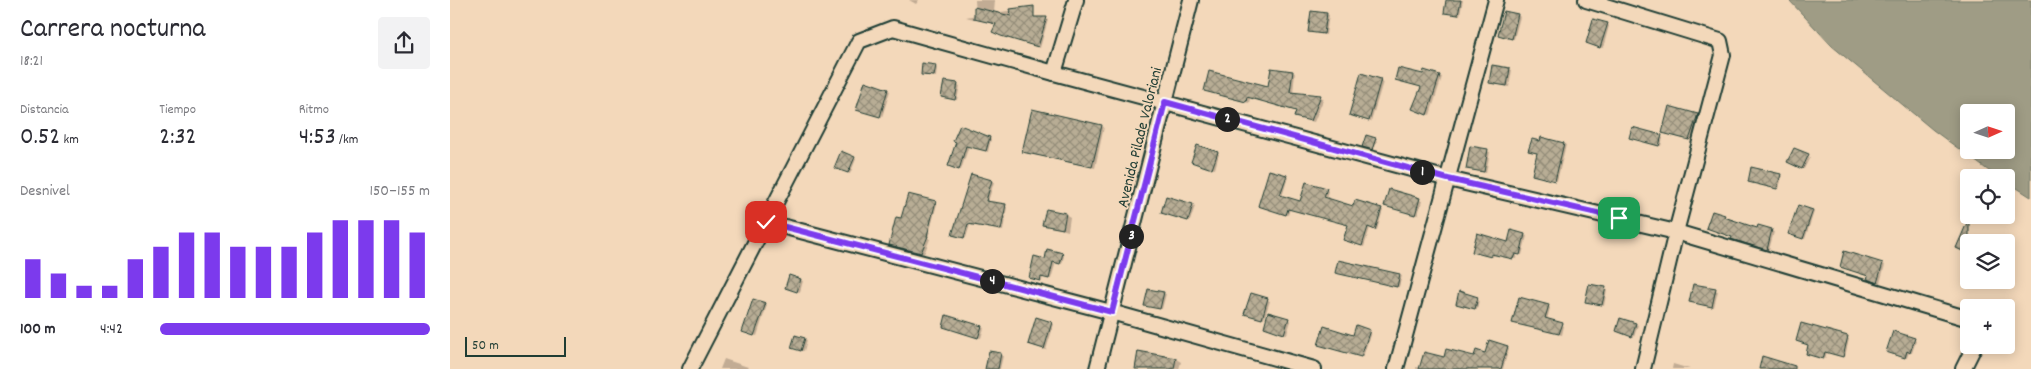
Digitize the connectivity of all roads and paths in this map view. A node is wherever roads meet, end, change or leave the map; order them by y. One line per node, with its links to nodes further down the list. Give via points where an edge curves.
1 (1076, 0): 5 (street)
2 (1192, 0): 6 (street, Avenida Pilade Valoriani)
3 (1496, 0): 7 (street)
4 (1586, 0): 9 (street, via 1720,41 1723,55)
5 (1054, 73): 6 (street); 8 (street, via 892,28 859,41)
6 (1165, 102): 7 (street); 10 (street, Avenida Pilade Valoriani)
7 (1448, 179): 9 (street); 16 (street)
8 (766, 222): 10 (street); 13 (street)
9 (1676, 232): 11 (street); 17 (street)
10 (1112, 312): 14 (street, Avenida Pilade Valoriani); 15 (street)
11 (1960, 315)
12 (1972, 354): 18 (street)
13 (690, 369)
14 (1097, 369)
15 (1314, 369)
16 (1396, 369)
17 (1643, 369)
18 (1964, 369)

